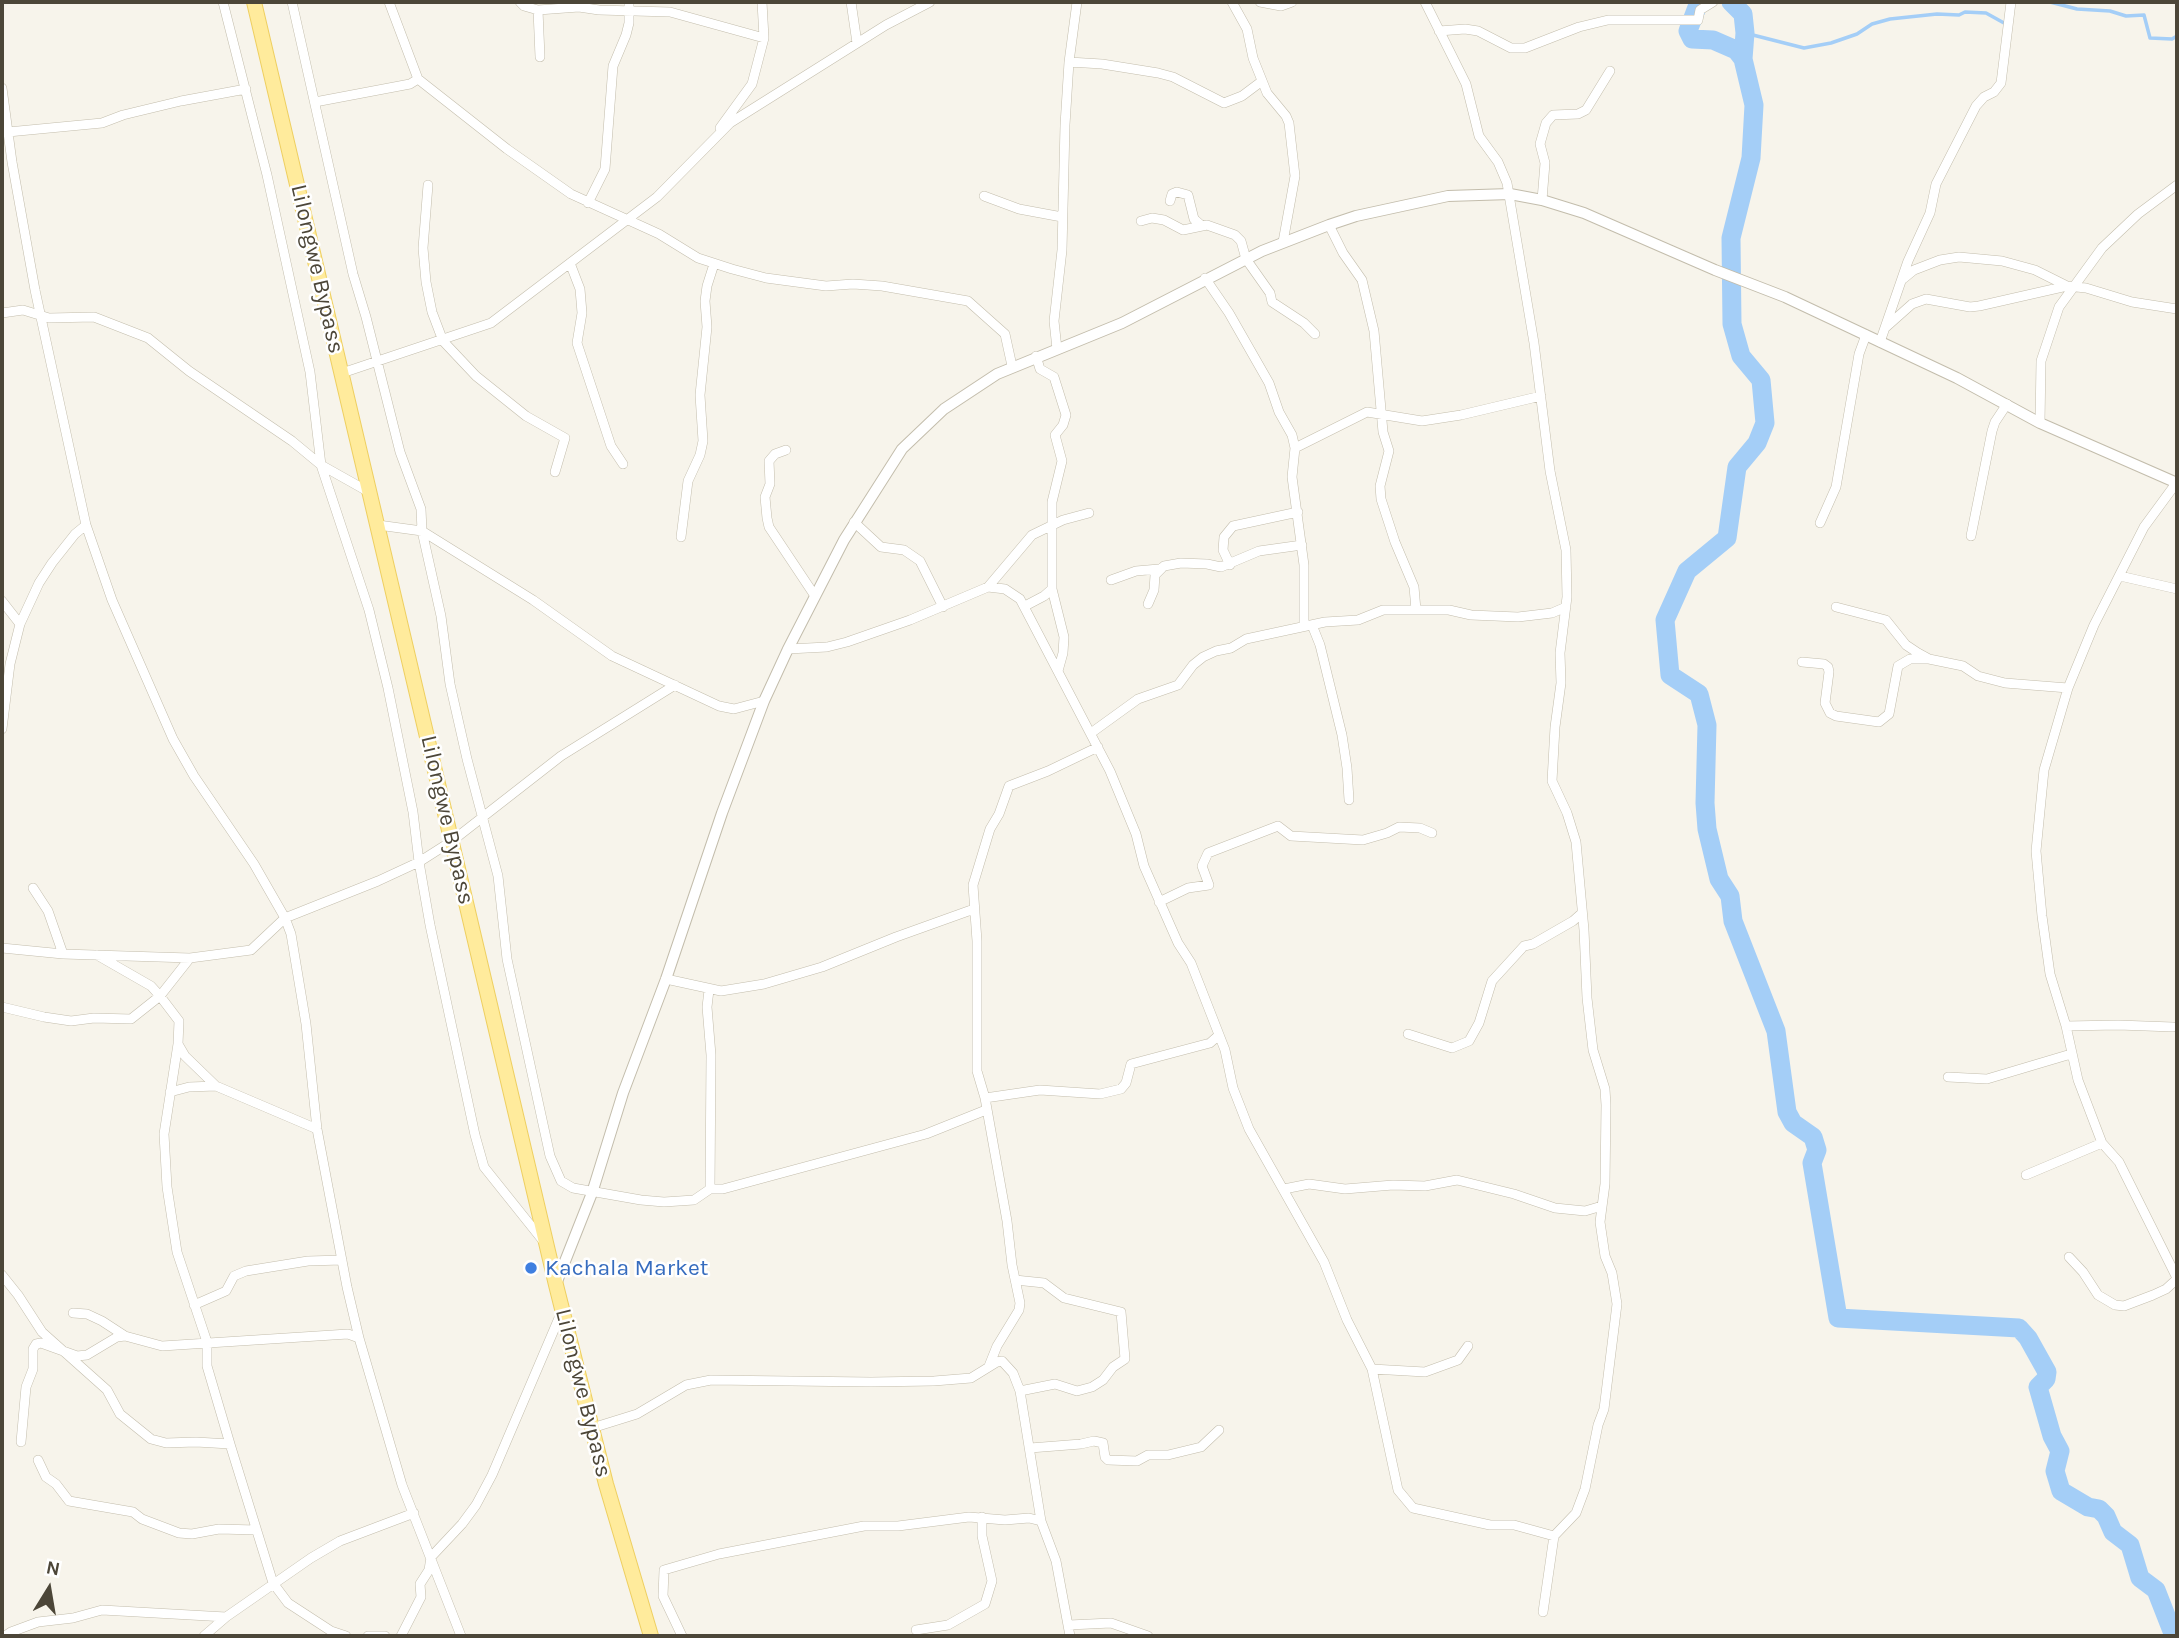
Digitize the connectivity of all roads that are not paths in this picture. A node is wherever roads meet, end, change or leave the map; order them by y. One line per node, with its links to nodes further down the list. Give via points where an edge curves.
1 (223, 2): 30 (street)
2 (254, 2): 66 (main road, Lilongwe Bypass)
3 (292, 2): 31 (street)
4 (389, 2): 27 (street)
5 (520, 2): 19 (street)
6 (629, 2): 20 (street)
7 (761, 2): 22 (street)
8 (851, 2): 23 (street)
9 (930, 2): 23 (street)
10 (1077, 2): 25 (street)
11 (1232, 2): 28 (street, via 1247,29)
12 (1260, 2): 13 (street, via 1280,6)
13 (1292, 2)
14 (1425, 2): 21 (street)
15 (1713, 2): 21 (street, via 1700,10 1698,20 1608,20 1525,48 1511,48 1478,31)
16 (2011, 2): 52 (street, via 1999,88 1976,106 1950,155)
17 (575, 4): 19 (street); 20 (street)
18 (670, 7): 20 (street); 22 (street)
19 (538, 10): 24 (street)
20 (629, 13): 41 (street, via 613,66 605,169)
21 (1439, 32): 37 (street, via 1466,84 1479,136 1498,162)
22 (764, 38): 33 (street, via 752,84)
23 (857, 43): 33 (street, via 730,123)
24 (540, 57)
25 (1069, 62): 28 (street, via 1172,77 1224,103); 42 (street)
26 (1610, 71): 39 (street, via 1586,110 1553,115 1546,122 1539,144 1545,163)
27 (418, 79): 31 (street); 41 (street, via 507,149)
28 (1262, 81): 47 (street, via 1286,116 1294,157)
29 (2, 88): 32 (street)
30 (246, 89): 32 (street, via 102,122); 74 (street, via 310,372)
31 (315, 102): 64 (street, via 340,223)
32 (8, 132): 34 (street)
33 (713, 140): 43 (street)
34 (7, 162): 56 (street)
35 (428, 185): 60 (street, via 423,248 432,312)
36 (2177, 185): 53 (street, via 2102,248)
37 (1510, 194): 39 (street); 45 (street, via 1448,196); 67 (street)
38 (984, 195): 42 (street, via 1019,209)
39 (1542, 200): 59 (street, via 1617,226)
40 (1170, 201): 46 (street, via 1177,192 1188,195)
41 (588, 203): 43 (street)
42 (1062, 217): 62 (street)
43 (629, 220): 49 (street); 50 (street)
44 (1141, 221): 46 (street, via 1164,220 1183,230)
45 (1329, 225): 47 (street); 69 (street, via 1362,280 1374,331)
46 (1202, 226): 48 (street, via 1235,235)
47 (1283, 242): 48 (street)
48 (1246, 259): 51 (street); 58 (street, via 1272,302)
49 (569, 263): 60 (street, via 491,323); 73 (street, via 580,289 577,343 611,446)
50 (714, 264): 65 (street, via 791,282 882,286 960,298 976,306 1005,334); 87 (street, via 705,301 700,395 703,441 688,481)
51 (1205, 278): 62 (street, via 1122,323); 71 (street, via 1269,383)
52 (1902, 280): 53 (street, via 1928,264 1959,257 2021,265); 57 (street)
53 (2071, 286): 54 (street); 57 (street, via 1970,307 1926,299 1912,304); 70 (street, via 2059,307 2042,361)
54 (2177, 309)
55 (2, 313): 56 (street, via 23,310)
56 (41, 316): 74 (street, via 94,317 148,338); 82 (street)
57 (1885, 328): 61 (street)
58 (1315, 334)
59 (1866, 335): 61 (street); 81 (street, via 1836,487)
60 (443, 341): 64 (street); 75 (street, via 476,376 526,416 565,438)
61 (1880, 342): 68 (street)
62 (1056, 349): 63 (street)
63 (1036, 356): 65 (street); 84 (street, via 1040,369 1055,377 1066,415 1055,435 1062,461)
64 (378, 362): 66 (street); 85 (street, via 400,452 421,509)
65 (1012, 366): 80 (street, via 968,391 917,433 886,470)
66 (342, 373): 77 (main road, Lilongwe Bypass)
67 (1541, 396): 69 (street, via 1435,420); 101 (street, via 1566,550)
68 (2007, 404): 70 (street); 86 (street, via 1992,431)
69 (1383, 414): 71 (street, via 1367,412); 103 (street, via 1389,451 1381,499 1414,587)
70 (2040, 423): 76 (street)
71 (1295, 448): 78 (street, via 1292,477)
72 (786, 450): 96 (street, via 769,461 767,518)
73 (623, 464)
74 (321, 465): 77 (street); 121 (street, via 369,610 414,811)
75 (555, 472)
76 (2177, 482): 91 (street, via 2151,515)
77 (370, 492): 83 (main road, Lilongwe Bypass)
78 (1298, 512): 88 (street); 89 (street, via 1233,526 1224,537 1223,550)
79 (1089, 513): 84 (street)
80 (854, 522): 96 (street); 100 (street, via 881,547 904,550 920,561)
81 (1820, 523)
82 (86, 525): 104 (street, via 52,563); 126 (street, via 112,600 173,739)
83 (378, 525): 85 (street); 120 (main road, Lilongwe Bypass)
84 (1051, 525): 93 (street, via 1027,539); 94 (street)
85 (422, 531): 110 (street, via 612,656); 118 (street, via 453,696)
86 (1971, 536)
87 (681, 537)
88 (1302, 545): 89 (street, via 1259,551); 105 (street)
89 (1230, 565): 90 (street, via 1173,563)
90 (1159, 569): 92 (street); 98 (street)
91 (2120, 576): 95 (street); 111 (street)
92 (1111, 580)
93 (988, 587): 99 (street, via 1005,589); 100 (street)
94 (1052, 589): 99 (street); 109 (street, via 1064,637)
95 (2177, 589)
96 (815, 596): 106 (street)
97 (2, 601): 104 (street)
98 (1148, 604)
99 (1025, 606): 109 (street)
100 (943, 607): 106 (street, via 847,642)
101 (1566, 607): 103 (street, via 1518,617); 125 (street, via 1552,781 1576,842)
102 (1836, 607): 107 (street, via 1886,620 1906,645)
103 (1416, 610): 105 (street, via 1382,610 1358,620)
104 (20, 624): 112 (street)
105 (1308, 625): 115 (street, via 1246,639 1203,657 1178,685 1138,699); 117 (street, via 1320,645 1342,735)
106 (788, 649): 113 (street)
107 (1929, 659): 108 (street, via 1910,659 1898,666 1889,714 1879,722 1830,713 1825,704 1828,667); 111 (street, via 1955,663 1978,676 2005,683)
108 (1802, 662)
109 (1058, 671): 115 (street)
110 (675, 685): 113 (street, via 727,707); 118 (street, via 561,756)
111 (2068, 688): 135 (street, via 2044,770 2036,851 2050,974)
112 (4, 690): 114 (street)
113 (764, 701): 131 (street)
114 (2, 729)
115 (1091, 733): 116 (street)
116 (1098, 747): 123 (street, via 1136,834); 124 (street, via 1009,786 975,876)
117 (1349, 800)
118 (483, 817): 120 (street); 151 (street, via 550,1156 561,1181)
119 (1432, 833): 123 (street, via 1399,827 1363,840 1292,836 1278,826 1208,853 1202,866 1209,885 1188,888)
120 (452, 841): 121 (street); 153 (main road, Lilongwe Bypass)
121 (419, 862): 126 (street); 153 (street, via 455,1052 484,1167)
122 (33, 888): 128 (street, via 48,911)
123 (1159, 902): 138 (street, via 1191,963)
124 (974, 909): 132 (street, via 822,967 733,990); 144 (street, via 976,1057)
125 (1582, 913): 137 (street, via 1524,946 1492,981 1469,1041 1452,1048); 152 (street, via 1593,1050 1605,1089)
126 (285, 918): 130 (street, via 251,950); 146 (street, via 295,951)
127 (2, 948): 128 (street)
128 (63, 954): 129 (street)
129 (95, 954): 130 (street); 133 (street)
130 (190, 958): 133 (street)
131 (666, 978): 132 (street); 151 (street)
132 (709, 990): 149 (street)
133 (160, 996): 134 (street, via 131,1019 71,1021); 139 (street, via 178,1021)
134 (2, 1007)
135 (2066, 1027): 136 (street); 140 (street)
136 (2173, 1027)
137 (1408, 1034)
138 (1219, 1035): 144 (street, via 1210,1042 1131,1064 1121,1089 1100,1094 1040,1090); 150 (street, via 1240,1107)
139 (178, 1044): 142 (street); 143 (street)
140 (2071, 1054): 141 (street, via 1987,1079); 147 (street)
141 (1948, 1077)
142 (216, 1086): 143 (street); 146 (street)
143 (170, 1092): 160 (street, via 164,1134 167,1187 177,1252)
144 (985, 1098): 145 (street)
145 (986, 1111): 149 (street, via 926,1134 734,1187); 158 (street)
146 (317, 1129): 155 (street)
147 (2102, 1143): 148 (street); 157 (street, via 2119,1162)
148 (2026, 1175)
149 (710, 1189): 151 (street, via 694,1200 664,1202)
150 (1284, 1189): 152 (street, via 1309,1184 1345,1189 1425,1186 1457,1180 1555,1208 1585,1211); 169 (street, via 1324,1262)
151 (592, 1193): 159 (street)
152 (1601, 1206): 181 (street, via 1605,1256 1617,1304 1607,1387 1581,1502)
153 (547, 1246): 159 (main road, Lilongwe Bypass)
154 (2069, 1257): 157 (street, via 2098,1295 2115,1305 2153,1295)
155 (342, 1260): 160 (street, via 246,1271 234,1276 226,1291); 164 (street)
156 (2, 1275): 167 (street)
157 (2177, 1278)
158 (1015, 1280): 168 (street, via 1019,1310); 170 (street, via 1044,1283 1064,1298 1121,1312 1125,1359 1091,1387 1077,1391 1055,1384)
159 (556, 1285): 161 (main road, Lilongwe Bypass)
160 (194, 1305): 165 (street)
161 (562, 1310): 171 (main road, Lilongwe Bypass); 182 (street, via 492,1475 462,1524)
162 (72, 1313): 163 (street, via 94,1318)
163 (125, 1336): 165 (street, via 162,1346); 167 (street, via 87,1355)
164 (359, 1338): 165 (street, via 348,1334); 177 (street, via 383,1427)
165 (207, 1342): 174 (street, via 207,1366)
166 (1468, 1346): 169 (street, via 1458,1360 1425,1372)
167 (62, 1352): 173 (street, via 41,1343 33,1349); 174 (street, via 107,1390 120,1414 150,1439)
168 (989, 1366): 170 (street, via 1007,1364); 171 (street, via 971,1378 934,1381 711,1380 686,1385 637,1414)
169 (1372, 1369): 181 (street, via 1398,1490 1413,1507)
170 (1020, 1391): 175 (street)
171 (592, 1428): 195 (main road, Lilongwe Bypass)
172 (1219, 1430): 175 (street, via 1200,1447 1138,1461 1108,1460 1103,1443 1094,1441)
173 (21, 1443)
174 (230, 1444): 180 (street)
175 (1030, 1448): 179 (street)
176 (38, 1460): 180 (street, via 69,1502 133,1512 179,1533)
177 (414, 1513): 182 (street); 183 (street, via 340,1541)
178 (982, 1517): 179 (street); 187 (street, via 992,1581 985,1604 948,1625); 196 (street, via 837,1530 664,1570 663,1596)
179 (1041, 1521): 186 (street, via 1056,1561)
180 (256, 1530): 183 (street)
181 (1555, 1536): 184 (street)
182 (431, 1557): 193 (street, via 420,1584 421,1597); 194 (street)
183 (273, 1583): 185 (street); 190 (street, via 288,1603)
184 (1543, 1612)
185 (226, 1617): 188 (street, via 102,1610 37,1622); 189 (street)
186 (1069, 1625): 197 (street); 198 (street, via 1111,1623)
187 (916, 1630)
188 (5, 1636)
189 (204, 1636)
190 (346, 1636)
191 (368, 1636): 192 (street)
192 (385, 1636)
193 (401, 1636)
194 (461, 1636)
195 (651, 1636)
196 (682, 1636)
197 (1070, 1636)
198 (1148, 1636)

